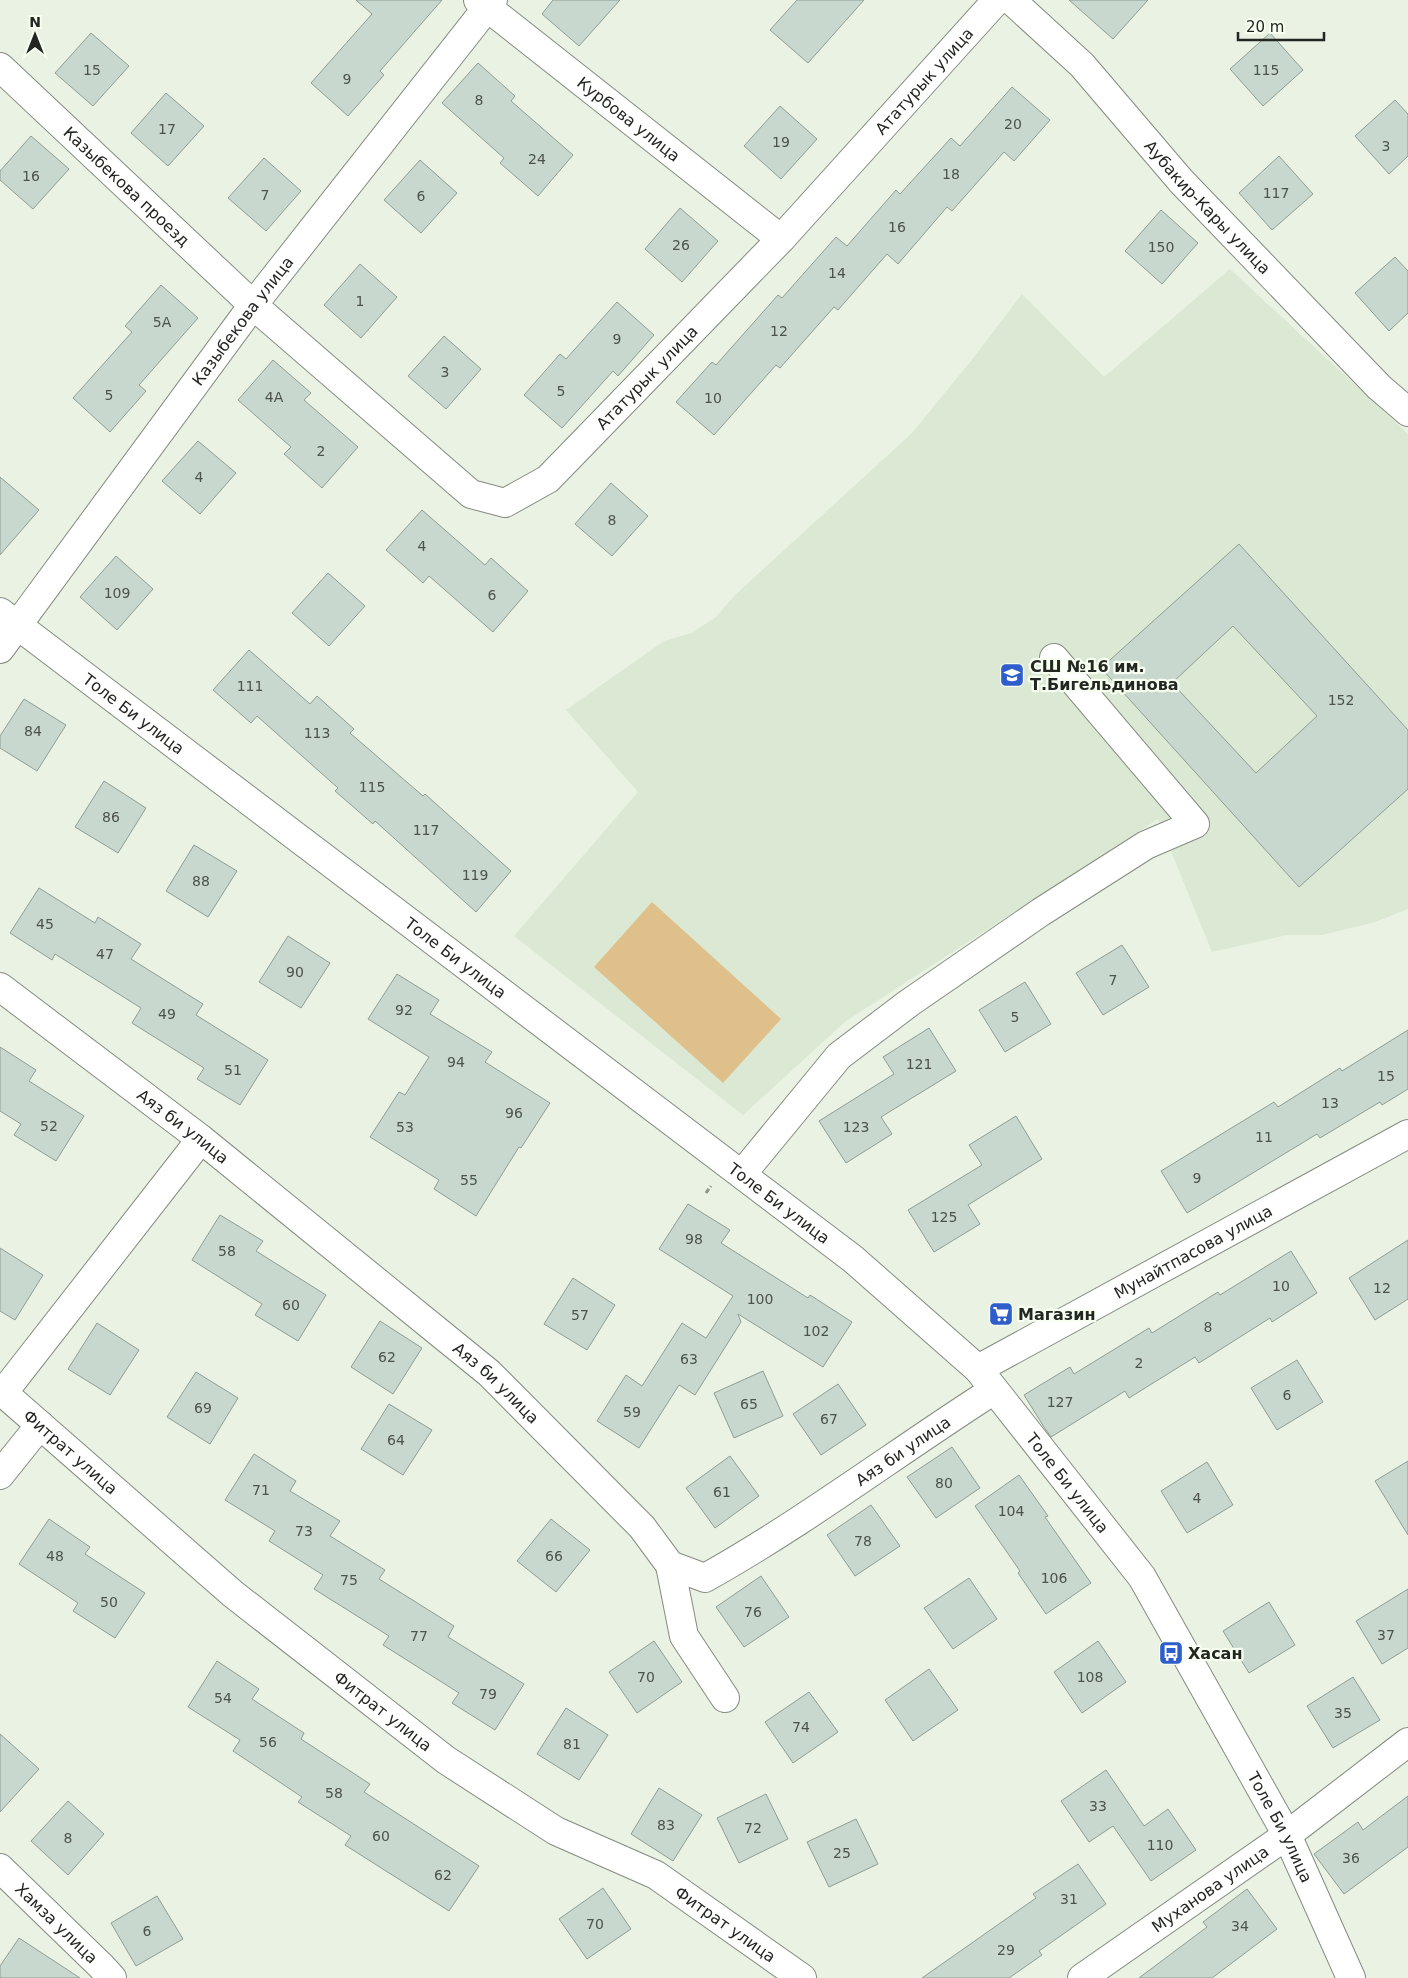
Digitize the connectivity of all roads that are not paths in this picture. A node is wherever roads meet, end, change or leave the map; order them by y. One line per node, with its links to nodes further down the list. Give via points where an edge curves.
1 (997, 0): 5 (street, Ататурык улица)
2 (1011, 0): 7 (street, Аубакир-Кары улица, via 1082,65 1181,181 1379,387)
3 (486, 2): 5 (street, Курбова улица); 6 (street, Казыбекова улица)
4 (0, 66): 6 (street, Казыбекова проезд)
5 (781, 239): 6 (street, Ататурык улица, via 548,479 506,503 471,494)
6 (253, 305): 8 (street, Казыбекова улица)
7 (1408, 412)
8 (9, 619): 9 (street, Казыбекова улица); 14 (street, Толе Би улица)
9 (0, 649)
10 (1054, 658): 14 (street, via 1195,824 1146,845 1041,912 909,1003 839,1056)
11 (0, 987): 13 (street, Аяз би улица)
12 (1408, 1134): 15 (street, Мунайтпасова улица)
13 (201, 1139): 17 (street); 20 (street, Аяз би улица, via 489,1373 642,1527)
14 (742, 1174): 15 (street, Толе Би улица, via 853,1259)
15 (978, 1369): 16 (street, Толе Би улица)
16 (994, 1390): 20 (street, Аяз би улица, via 754,1550 705,1578); 23 (street, Толе Би улица, via 1142,1577)
17 (2, 1391): 18 (street, Фитрат улица)
18 (40, 1425): 19 (street); 26 (street, Фитрат улица, via 234,1594 446,1760 556,1830 656,1875)
19 (0, 1475)
20 (670, 1565): 21 (street, via 684,1636)
21 (725, 1698)
22 (1408, 1742): 23 (street, Муханова улица)
23 (1287, 1835): 27 (street, Муханова улица); 28 (street, Толе Би улица)
24 (0, 1868): 25 (street, Хамза улица)
25 (112, 1978)
26 (802, 1978)
27 (1082, 1978)
28 (1351, 1978)

